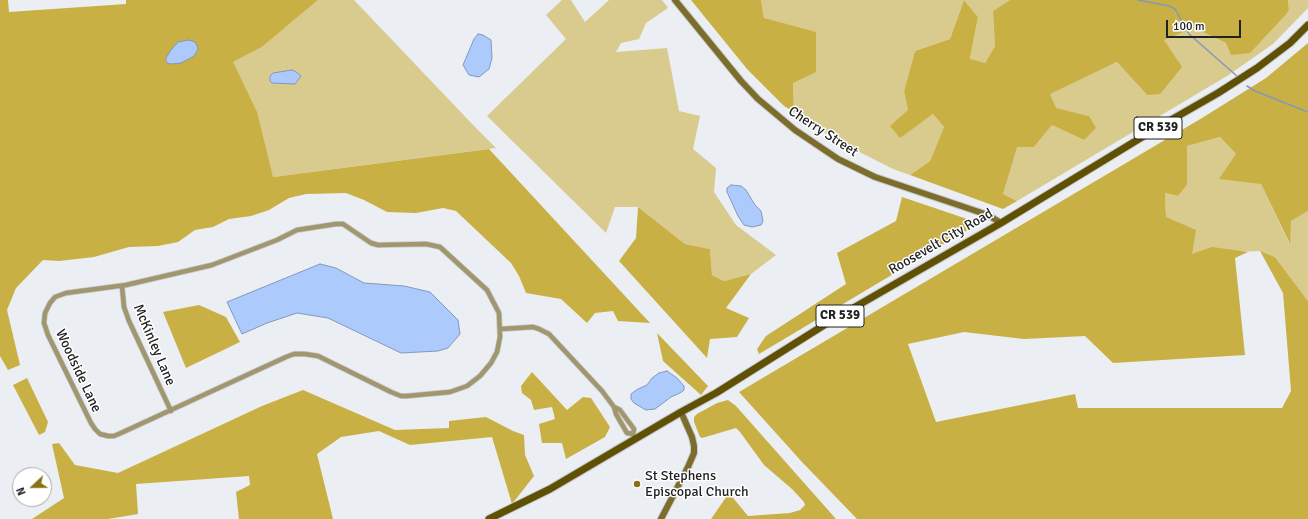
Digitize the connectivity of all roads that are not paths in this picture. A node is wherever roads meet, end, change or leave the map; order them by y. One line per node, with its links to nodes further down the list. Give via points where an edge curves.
1 (675, 0): 3 (street, Cherry Street, via 736,76 758,99 838,159 875,177 988,215)
2 (1308, 25): 3 (main road, Roosevelt City Road / CR 539, via 1290,43 1218,94)
3 (1001, 222): 8 (main road, Roosevelt City Road / CR 539)
4 (122, 286): 5 (street, Woodside Lane, via 212,265 296,230 343,224 378,245 426,244 440,247 487,290 499,313); 7 (street, McKinley Lane, via 124,307 129,321); 7 (street, Woodside Lane, via 66,293 56,297 44,313 48,335 91,423 100,434 114,436)
5 (501, 329): 6 (street, via 539,328 549,334); 7 (street, Woodside Lane, via 497,352 485,371 471,384 450,392 401,396 318,356 294,354)
6 (614, 407): 9 (street, via 627,433); 9 (street, via 626,417 634,429)
7 (171, 411)
8 (681, 412): 9 (main road, CR 539); 11 (street, via 692,437 694,452)
9 (634, 436): 10 (main road, CR 539, via 550,489)
10 (489, 519)
11 (662, 519)

